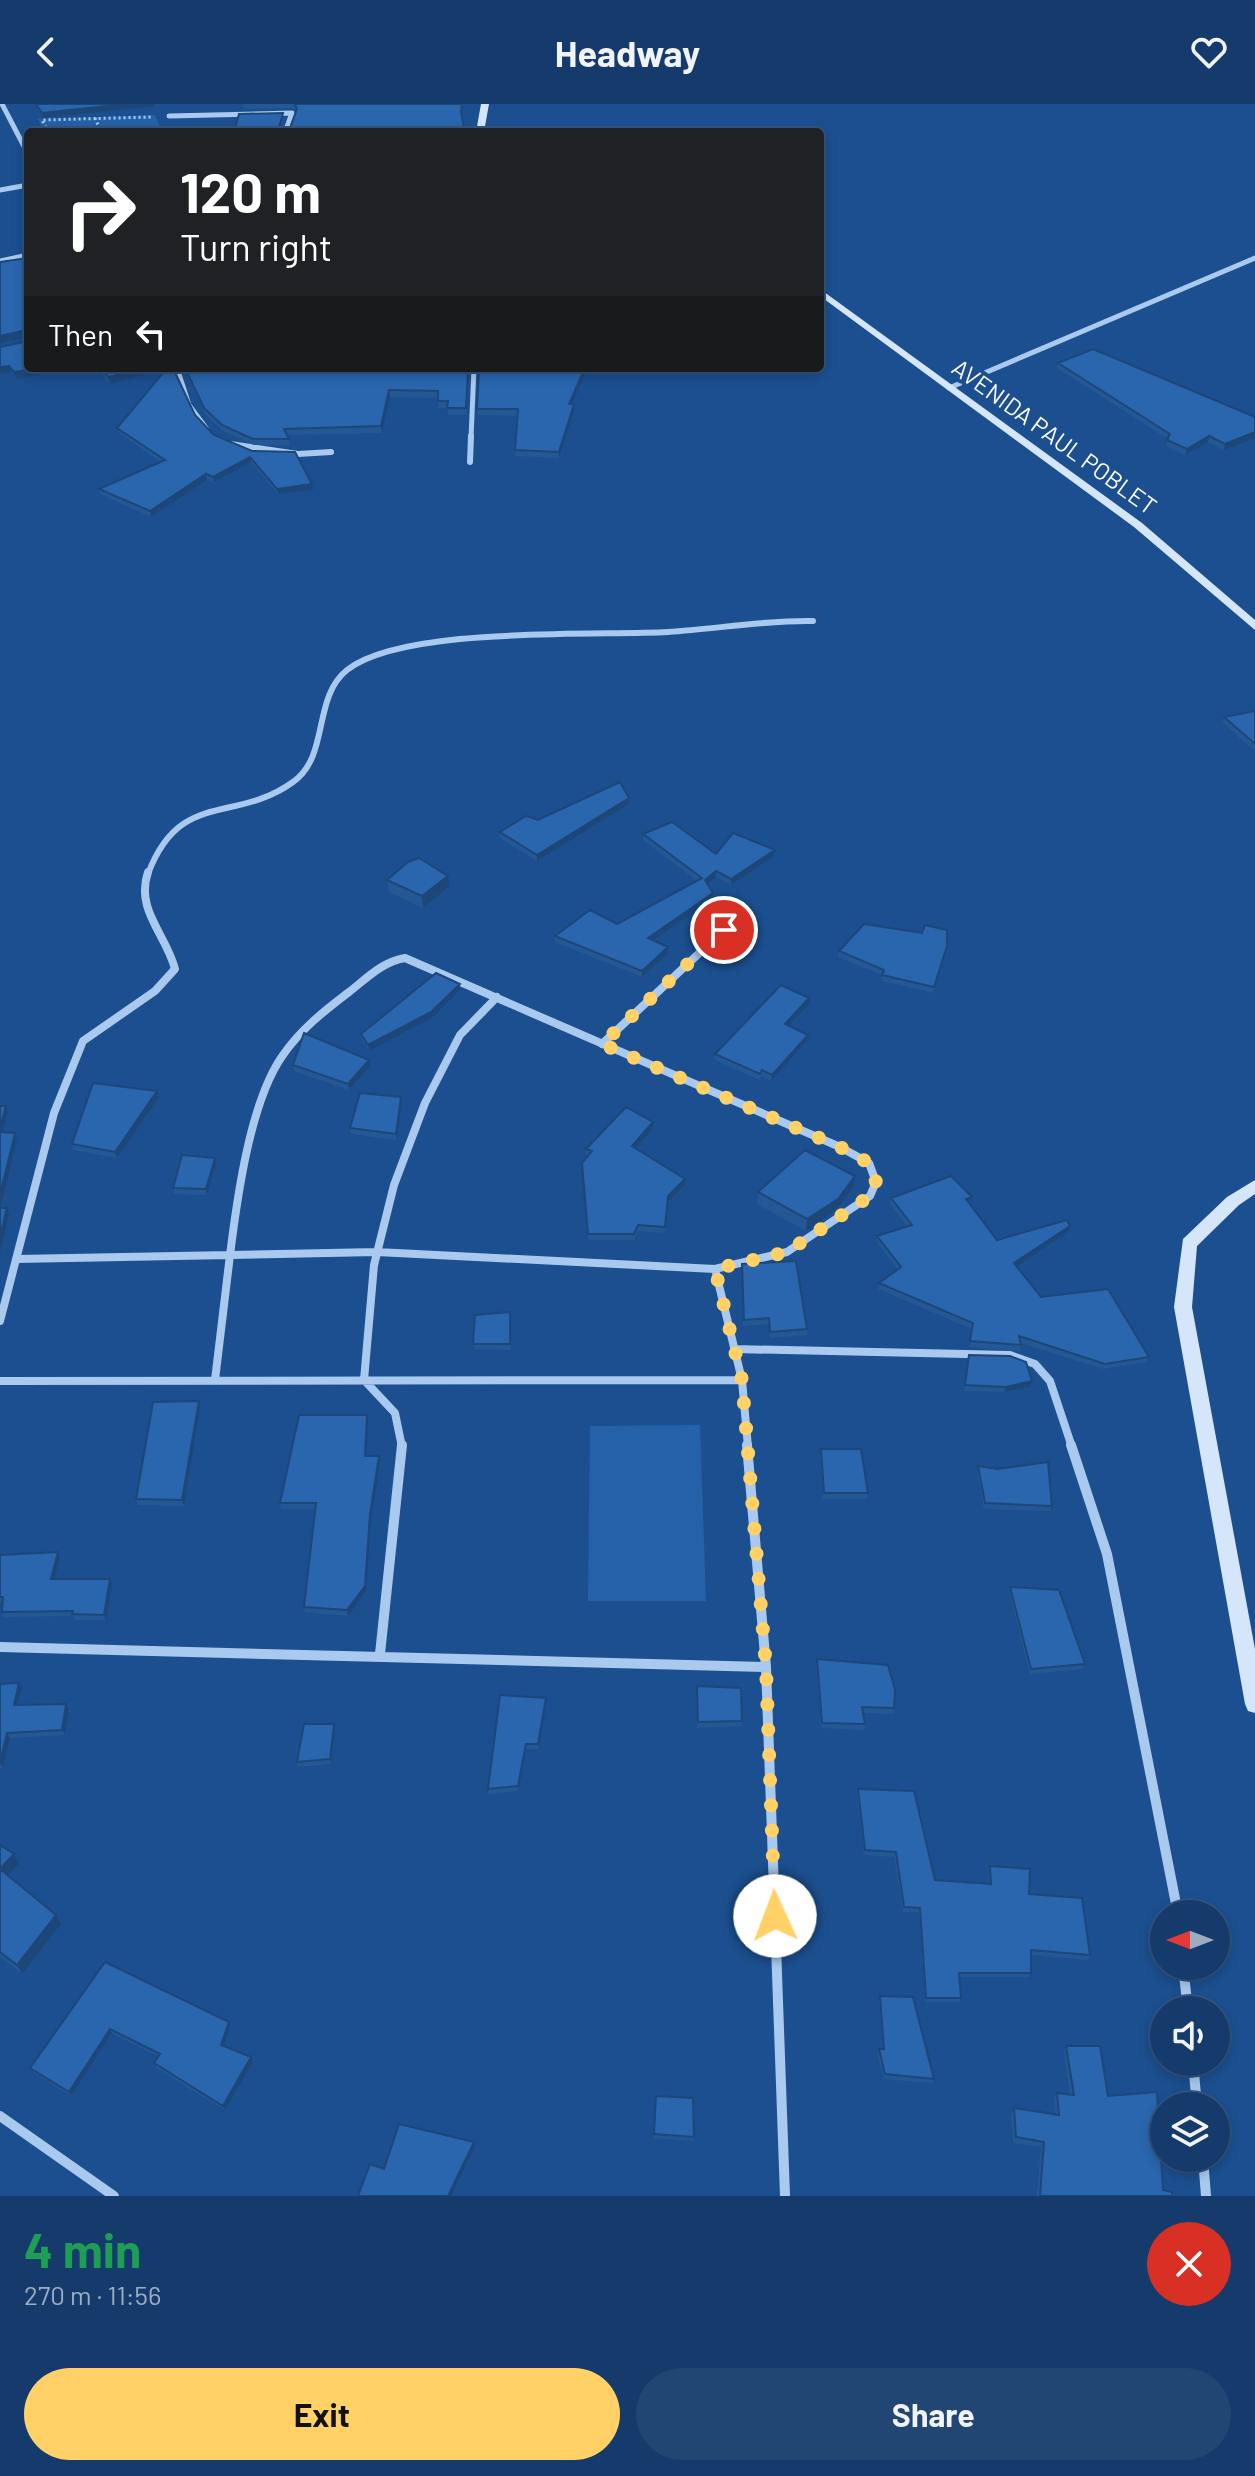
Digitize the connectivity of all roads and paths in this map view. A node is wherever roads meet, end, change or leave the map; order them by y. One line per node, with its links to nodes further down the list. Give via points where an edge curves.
1 (2, 104): 10 (street)
2 (485, 104): 9 (main road)
3 (169, 116): 8 (street, via 292,113)
4 (95, 118): 5 (path, via 151,116); 6 (path, via 42,120); 7 (path)
5 (154, 124)
6 (46, 128)
7 (99, 128)
8 (286, 128)
9 (481, 128)
10 (24, 146)
11 (24, 186): 12 (street)
12 (0, 190)
13 (24, 256): 15 (street)
14 (1255, 258): 19 (street)
15 (0, 261)
16 (824, 295): 19 (main road, AVENIDA PAUL POBLET)
17 (178, 372): 20 (street, via 189,405)
18 (474, 372): 23 (street)
19 (949, 388): 25 (main road, AVENIDA PAUL POBLET, via 1138,525)
20 (208, 431)
21 (218, 437): 22 (street, via 264,451)
22 (331, 452)
23 (470, 462)
24 (813, 621): 32 (street, via 453,641 387,652 347,670 332,689 309,765 295,782 186,823 162,839 144,883 144,901 173,954 175,969 140,1003 83,1041 54,1113)
25 (1255, 626)
26 (724, 930): 28 (street)
27 (497, 997): 28 (street); 30 (street, via 460,1035 425,1103 394,1185); 31 (street, via 396,958 307,1025 265,1087 237,1197)
28 (602, 1044): 33 (street, via 869,1163 876,1182 870,1196 787,1252)
29 (1255, 1186): 43 (main road, via 1189,1244 1183,1307)
30 (377, 1252): 31 (street); 33 (street); 37 (street)
31 (230, 1255): 32 (street); 36 (street)
32 (16, 1259): 34 (street)
33 (715, 1269): 35 (street)
34 (0, 1321)
35 (734, 1349): 38 (street); 44 (street, via 1010,1355 1035,1364 1050,1381 1107,1554)
36 (215, 1380): 37 (street); 39 (street)
37 (364, 1380): 38 (street); 41 (street, via 395,1413 403,1438)
38 (742, 1380): 42 (street)
39 (0, 1381)
40 (0, 1647): 41 (street)
41 (380, 1654): 42 (street)
42 (766, 1667): 48 (street)
43 (1255, 1704)
44 (1175, 1900)
45 (0, 2116): 47 (street)
46 (1204, 2172): 49 (street)
47 (114, 2196)
48 (785, 2196)
49 (1206, 2196)

